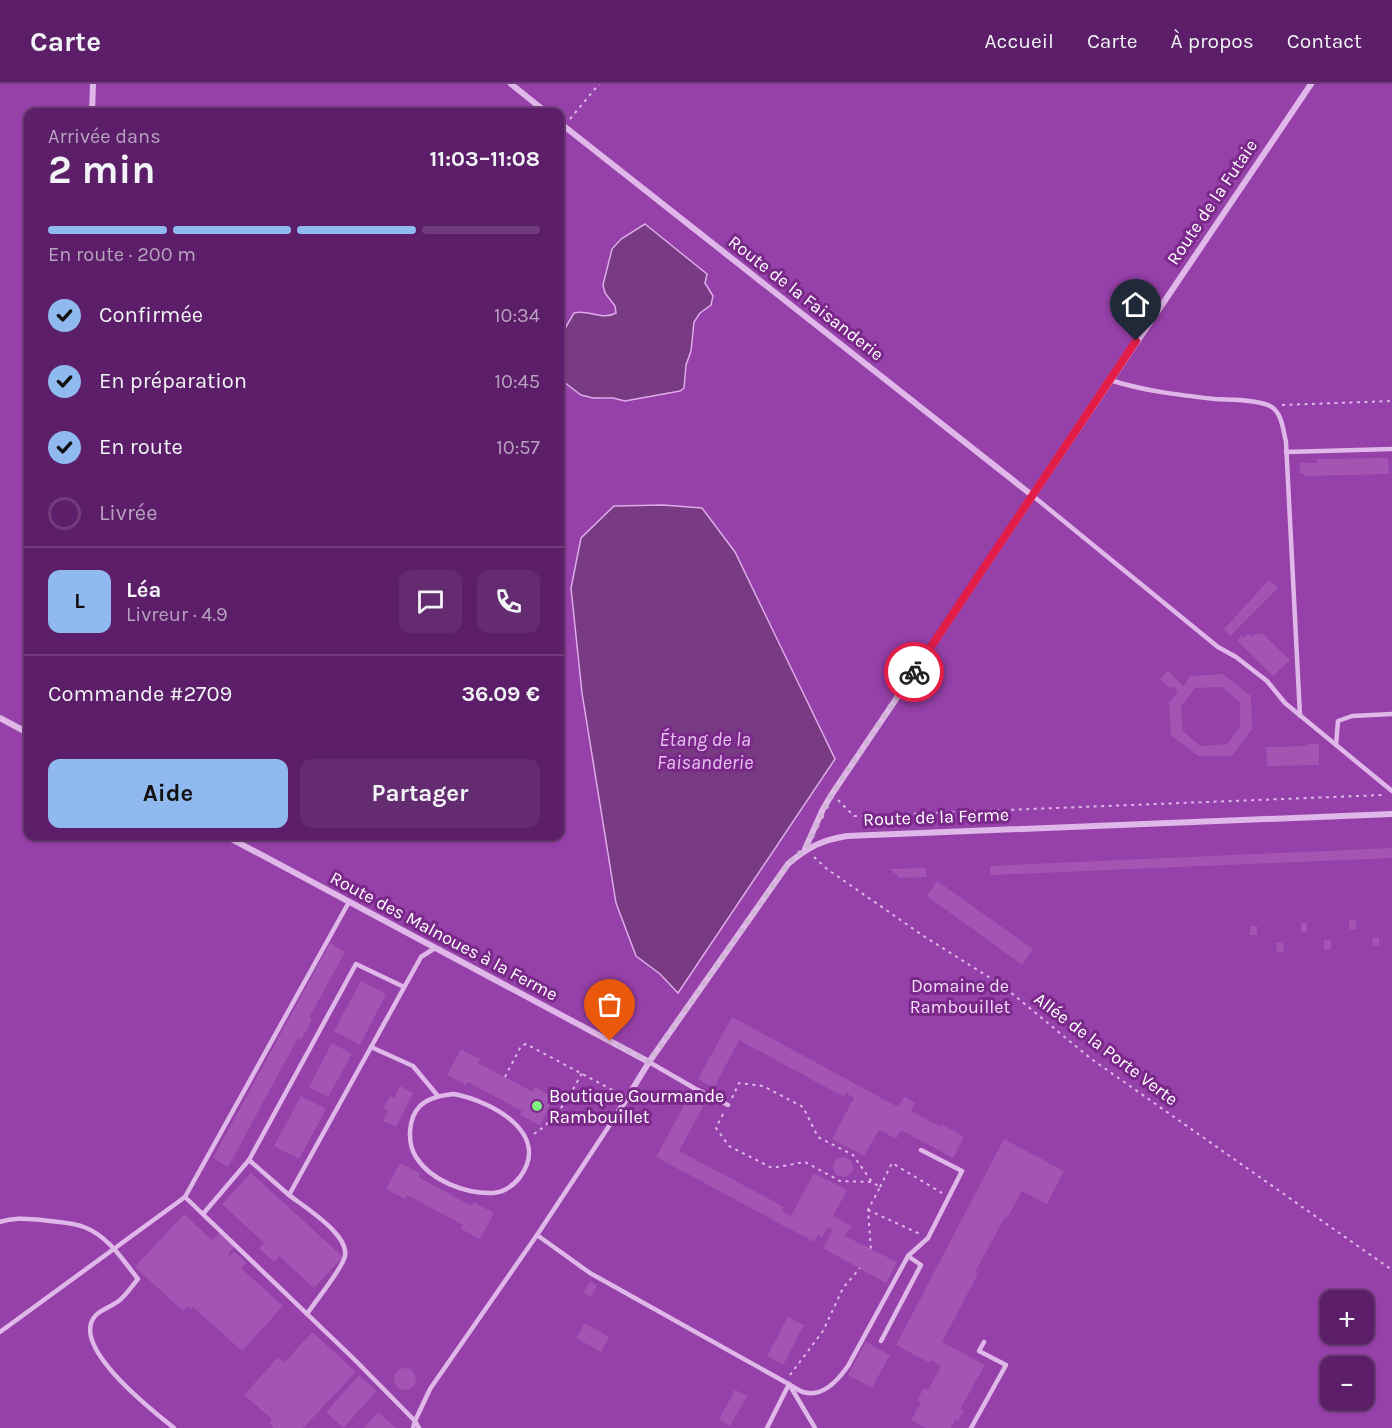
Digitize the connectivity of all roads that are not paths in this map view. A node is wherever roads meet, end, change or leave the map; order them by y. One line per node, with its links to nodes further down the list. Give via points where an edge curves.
1 (93, 84): 4 (street)
2 (512, 84): 5 (street)
3 (1311, 84): 7 (street, Route de la Futaie)
4 (92, 108)
5 (541, 108)
6 (564, 127): 10 (street, Route de la Faisanderie)
7 (1109, 380): 9 (lane, via 1171,394 1270,406 1283,425); 10 (street, Route de la Futaie)
8 (1392, 449): 9 (lane)
9 (1286, 452): 12 (lane)
10 (1033, 496): 12 (lane, via 1218,647 1267,681); 19 (street, Route de la Futaie, via 832,794)
11 (1392, 714): 15 (lane, via 1352,716 1338,721)
12 (1300, 716): 15 (lane)
13 (0, 718): 14 (street)
14 (24, 731)
15 (1336, 745): 16 (lane)
16 (1392, 790)
17 (1392, 814): 19 (street, Route de la Ferme, via 847,836 827,839)
18 (233, 840): 20 (street, Route des Malnoues à la Ferme)
19 (805, 849): 24 (street, Route de la Ferme, via 788,864)
20 (349, 902): 21 (street, Route des Malnoues à la Ferme); 31 (lane)
21 (435, 948): 22 (lane, via 421,957); 24 (street, Route des Malnoues à la Ferme)
22 (404, 987): 23 (lane); 29 (lane, via 356,964)
23 (371, 1047): 25 (lane, via 413,1066); 30 (lane)
24 (649, 1062): 26 (lane); 27 (street, Route de la Ferme)
25 (438, 1096): 25 (lane, via 454,1094 487,1103 527,1139 527,1166 518,1180 506,1189 483,1193 439,1179 417,1158 410,1131 413,1117 421,1105)
26 (728, 1106)
27 (619, 1111): 34 (lane)
28 (921, 1150): 36 (lane, via 962,1172 928,1238)
29 (249, 1160): 30 (lane); 32 (lane)
30 (289, 1195): 37 (lane, via 336,1233 346,1247 345,1258)
31 (185, 1197): 32 (lane); 35 (lane)
32 (203, 1214): 37 (lane)
33 (0, 1222): 35 (lane, via 26,1219 84,1227)
34 (537, 1235): 41 (lane, via 590,1273); 42 (lane, via 430,1389)
35 (114, 1248): 38 (lane); 43 (lane, via 138,1279 119,1301 96,1315 91,1324 96,1351 108,1368)
36 (908, 1256): 39 (lane, via 921,1264); 41 (lane, via 837,1380 822,1391 805,1393)
37 (307, 1314): 42 (lane)
38 (0, 1332)
39 (881, 1341)
40 (984, 1342): 48 (lane, via 979,1351 1006,1365)
41 (787, 1383): 46 (lane); 47 (lane)
42 (415, 1421): 44 (lane); 45 (lane)
43 (174, 1428)
44 (413, 1428)
45 (419, 1428)
46 (767, 1428)
47 (815, 1428)
48 (971, 1428)

